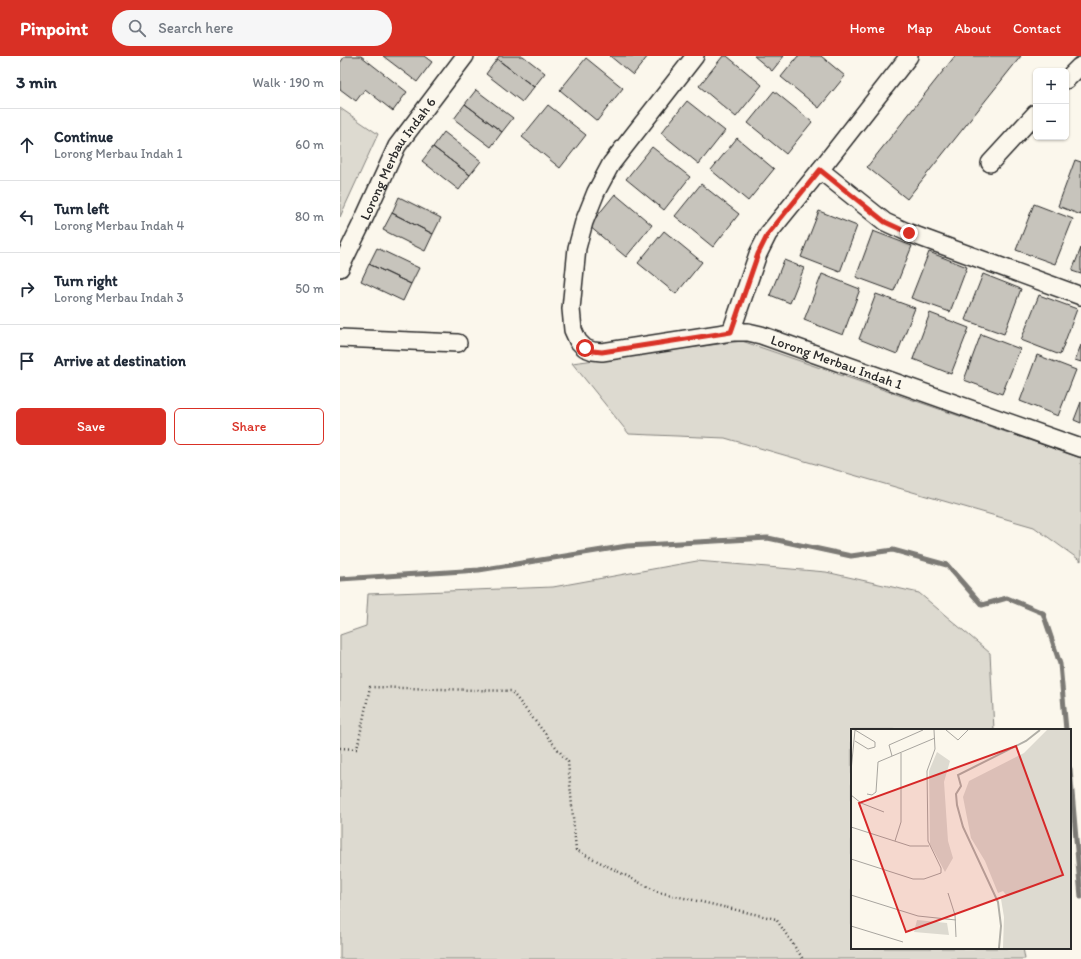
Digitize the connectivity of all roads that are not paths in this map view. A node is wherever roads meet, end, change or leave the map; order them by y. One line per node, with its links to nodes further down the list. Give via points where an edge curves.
1 (465, 56): 9 (street, Lorong Merbau Indah 6, via 397,146)
2 (695, 56): 11 (street, Lorong Merbau Indah 1, via 611,164 596,192 577,248 571,309 573,330 585,348 602,352)
3 (909, 56): 8 (street)
4 (1081, 66): 5 (street)
5 (1069, 77)
6 (1033, 116): 7 (street)
7 (990, 163)
8 (820, 170): 10 (street, via 885,222 897,228); 11 (street, via 768,234 758,254)
9 (340, 268)
10 (1081, 296)
11 (731, 332): 14 (street, Lorong Merbau Indah 1, via 761,335)
12 (340, 338): 13 (street)
13 (458, 343)
14 (1081, 448)

